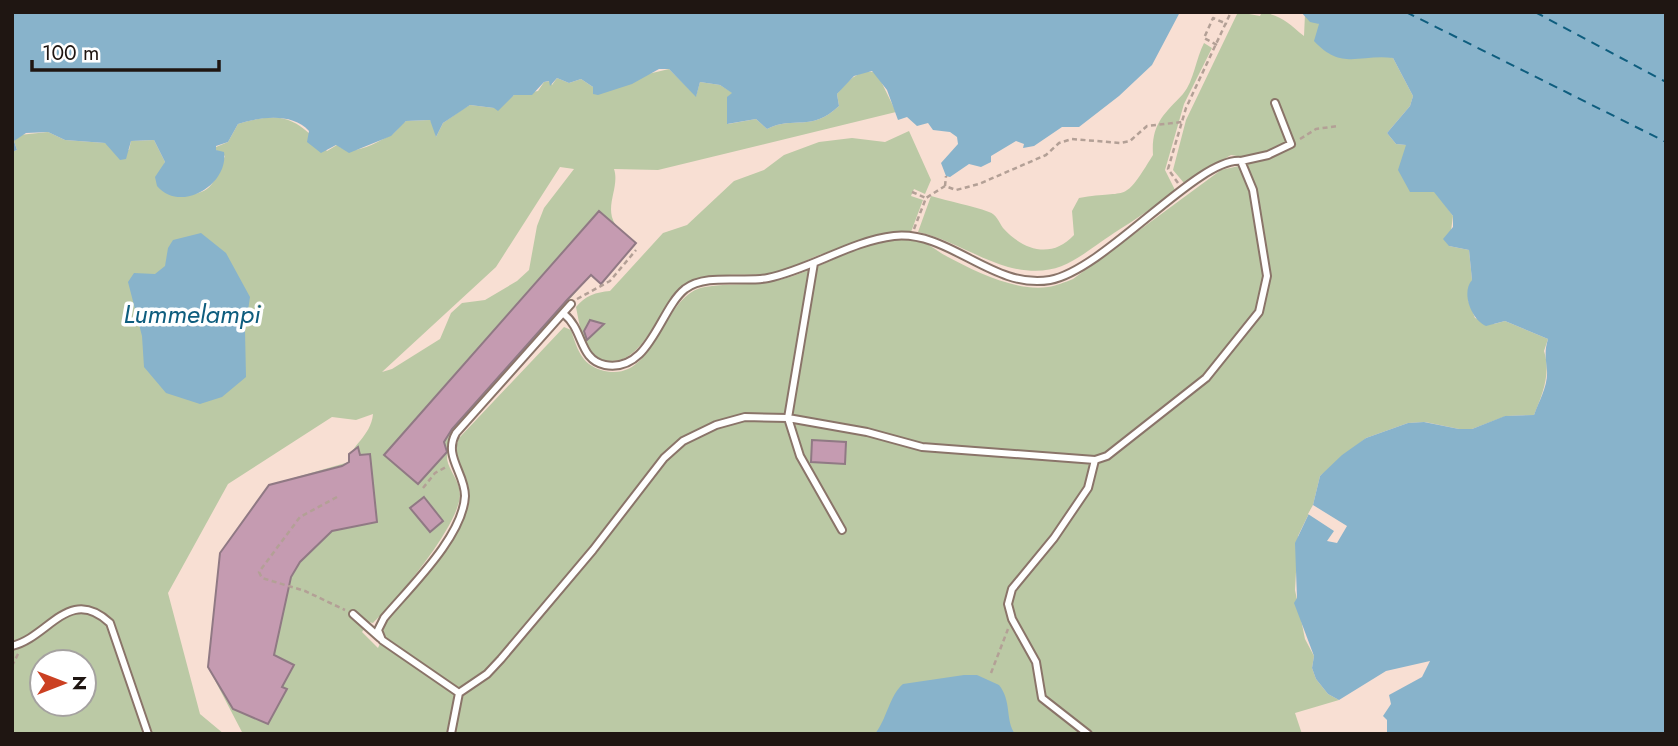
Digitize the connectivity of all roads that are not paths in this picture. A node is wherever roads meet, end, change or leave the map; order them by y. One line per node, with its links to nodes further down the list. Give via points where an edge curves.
1 (1275, 103): 2 (lane, via 1291,144)
2 (1241, 161): 3 (lane, via 1220,165 1182,189 1135,229 1067,274 1049,280 1000,272 912,236 884,237); 7 (lane, via 1253,190 1268,276 1259,312 1206,378 1107,456)
3 (814, 263): 5 (lane, via 766,278 690,286 646,345 620,365 592,358 582,346 577,325); 6 (lane)
4 (571, 304): 5 (lane)
5 (564, 314): 10 (lane, via 456,433 454,463 464,490 460,516 443,547 380,624)
6 (788, 418): 7 (lane, via 922,447); 8 (lane, via 800,456); 12 (lane, via 745,417 682,441 502,659)
7 (1095, 460): 15 (lane, via 1087,488 1012,589 1008,604 1035,662 1042,698)
8 (842, 530)
9 (353, 614): 10 (lane)
10 (382, 640): 12 (lane)
11 (12, 646): 13 (lane, via 78,608 101,615 110,623)
12 (459, 693): 14 (lane)
13 (148, 734)
14 (451, 734)
15 (1088, 734)

